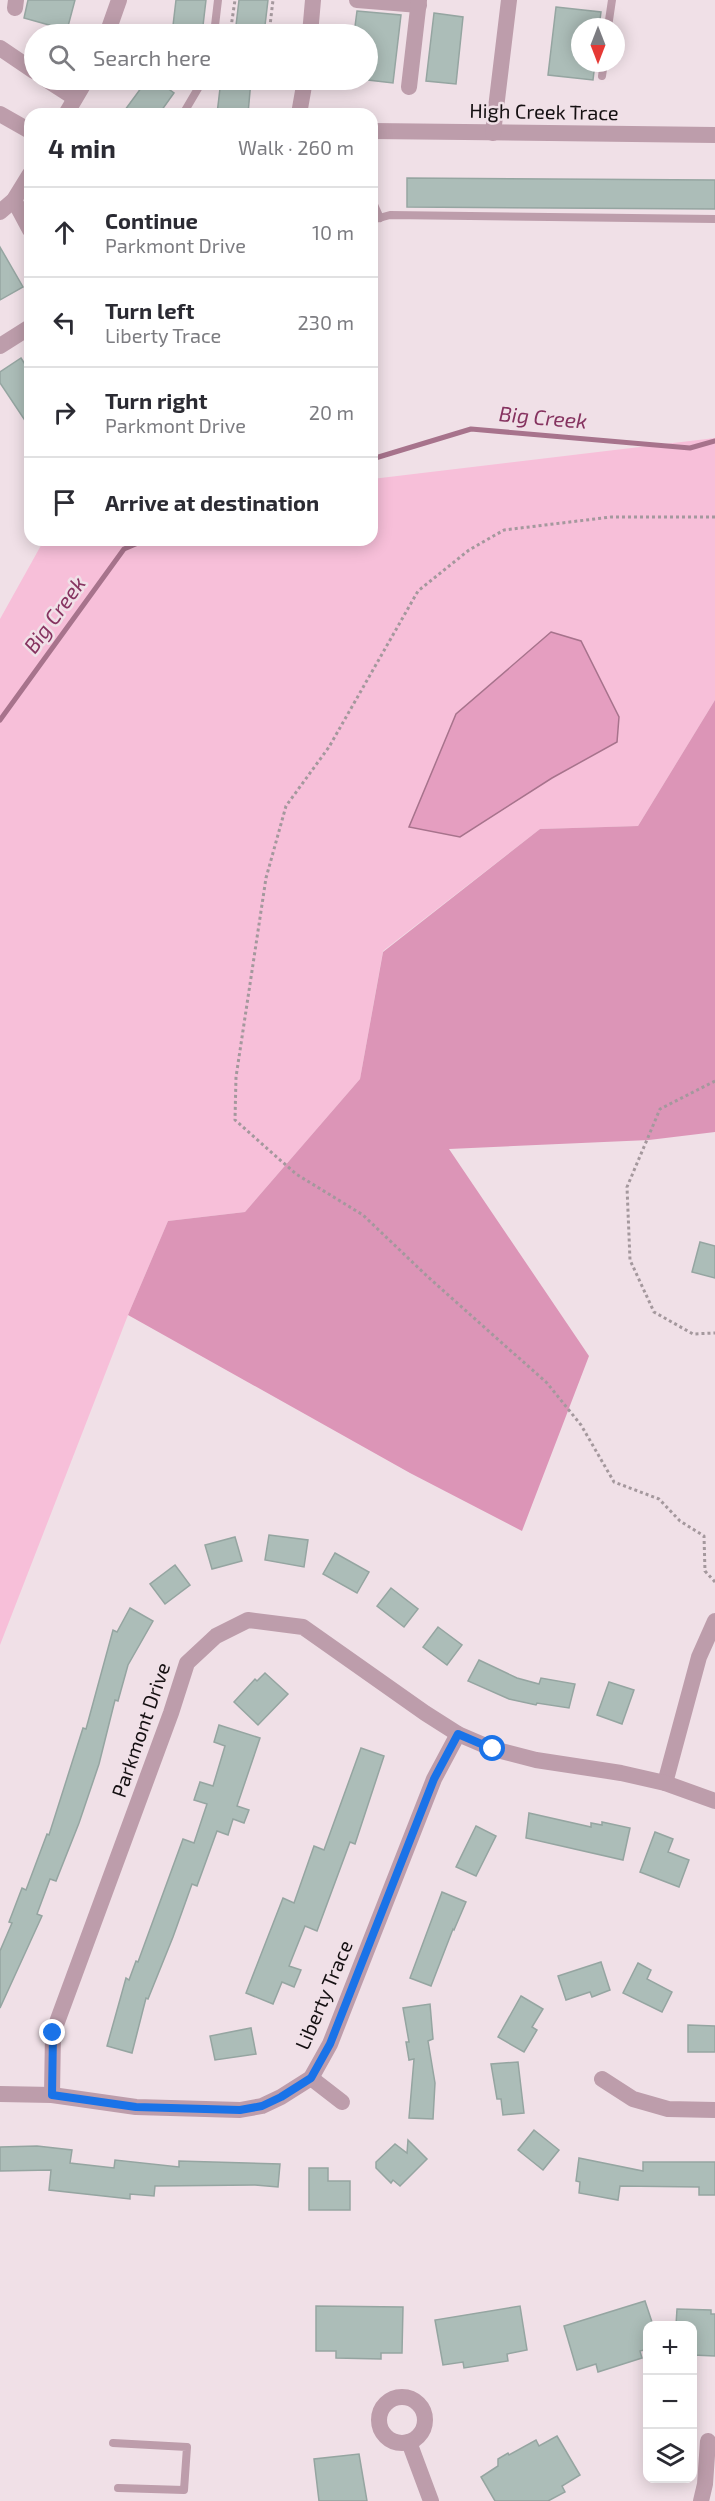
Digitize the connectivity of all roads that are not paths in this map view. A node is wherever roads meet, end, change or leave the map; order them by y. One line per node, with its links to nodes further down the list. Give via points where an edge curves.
1 (119, 0): 9 (street)
2 (218, 0): 10 (lane)
3 (314, 0): 11 (street)
4 (357, 0): 7 (street)
5 (509, 0): 28 (street)
6 (612, 0): 8 (lane)
7 (419, 2): 16 (street)
8 (609, 18)
9 (111, 24)
10 (215, 24)
11 (311, 24)
12 (0, 48): 13 (street)
13 (24, 64)
14 (603, 72): 15 (lane)
15 (602, 76)
16 (409, 87)
17 (63, 90): 21 (street)
18 (80, 90): 21 (street)
19 (197, 90): 23 (lane)
20 (303, 90): 24 (street)
21 (75, 98): 22 (street)
22 (69, 108)
23 (187, 108)
24 (300, 108)
25 (0, 114): 26 (street)
26 (24, 128)
27 (378, 131): 28 (street, High Creek Trace)
28 (493, 133): 29 (street, High Creek Trace)
29 (715, 135)
30 (24, 184): 31 (street)
31 (14, 200): 32 (street); 33 (street)
32 (0, 212)
33 (24, 219)
34 (378, 219): 35 (lane, via 401,215)
35 (715, 219)
36 (24, 331): 37 (street)
37 (0, 346)
38 (715, 1621): 40 (street, via 699,1657)
39 (458, 1734): 40 (street, Parkmont Drive, via 493,1749 536,1760); 42 (street, Liberty Trace, via 434,1779 330,2044); 45 (street, Parkmont Drive, via 303,1627 248,1620 216,1635 187,1663 53,2033)
40 (665, 1783): 41 (street, Parkmont Drive)
41 (715, 1801)
42 (311, 2078): 45 (street, Liberty Trace, via 262,2106 240,2110 136,2107); 46 (street)
43 (602, 2079): 47 (street, via 633,2099 668,2109)
44 (0, 2094): 45 (street, Liberty Trace)
45 (52, 2095)
46 (342, 2102)
47 (715, 2110)
48 (708, 2441): 53 (street)
49 (409, 2442): 52 (street)
50 (113, 2443): 51 (lane, via 187,2447 184,2490)
51 (118, 2488)
52 (431, 2501)
53 (701, 2501)

